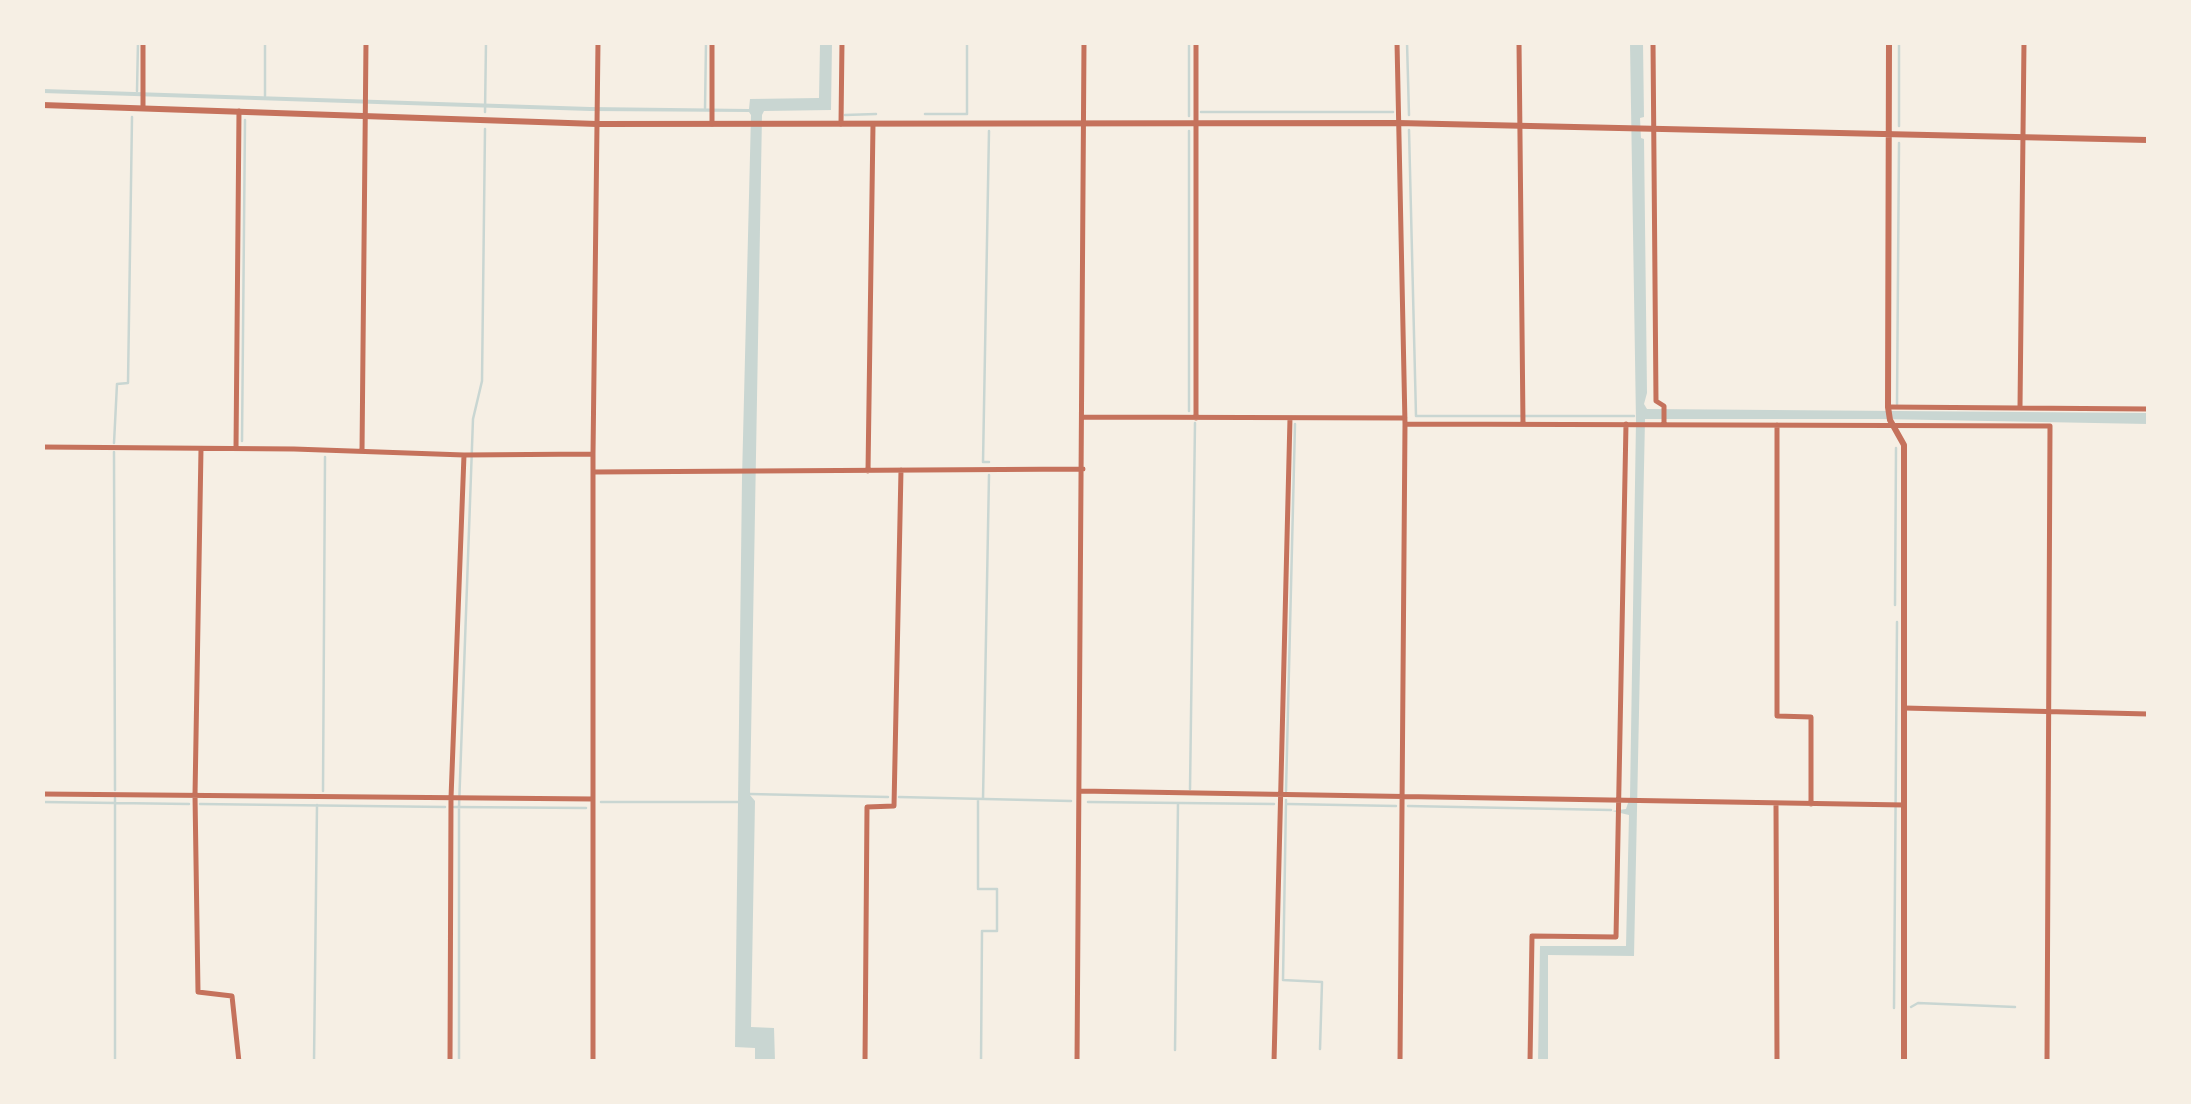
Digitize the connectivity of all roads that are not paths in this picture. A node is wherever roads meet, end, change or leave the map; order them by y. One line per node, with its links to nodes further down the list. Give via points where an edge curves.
1 (143, 42): 13 (street)
2 (366, 42): 16 (street)
3 (598, 42): 19 (street)
4 (712, 42): 20 (street)
5 (842, 42): 21 (street)
6 (1084, 42): 23 (street)
7 (1196, 42): 18 (street)
8 (1397, 42): 17 (street)
9 (1519, 42): 24 (street)
10 (1654, 42): 25 (street)
11 (1888, 42): 26 (street)
12 (2024, 42): 27 (street)
13 (143, 104): 14 (street); 15 (street)
14 (42, 105)
15 (238, 112): 16 (street); 41 (street)
16 (365, 116): 19 (street); 43 (street)
17 (1398, 122): 18 (street); 24 (street); 36 (street)
18 (1196, 123): 23 (street); 33 (street)
19 (597, 124): 20 (street); 44 (street)
20 (712, 124): 21 (street)
21 (841, 124): 22 (street)
22 (874, 124): 23 (street); 47 (street)
23 (1084, 124): 32 (street)
24 (1520, 125): 25 (street); 35 (street)
25 (1655, 128): 26 (street); 38 (street, via 1656,401 1664,406)
26 (1888, 134): 27 (street); 31 (street)
27 (2022, 138): 28 (street); 29 (street)
28 (2148, 140)
29 (2020, 408): 30 (street); 31 (street)
30 (2147, 409)
31 (1892, 413): 39 (street); 50 (street, via 1904,445); 51 (street, via 2050,426)
32 (1083, 417): 33 (street); 46 (street)
33 (1196, 418): 34 (street)
34 (1290, 418): 36 (street); 56 (street)
35 (1523, 419): 36 (street); 37 (street)
36 (1405, 421): 57 (street)
37 (1629, 424): 38 (street); 62 (street)
38 (1664, 424): 39 (street)
39 (1777, 424): 61 (street, via 1777,716 1811,718)
40 (42, 447): 42 (street)
41 (236, 448): 42 (street); 43 (street)
42 (201, 450): 55 (street)
43 (362, 451): 45 (street)
44 (593, 454): 45 (street); 49 (street)
45 (470, 455): 58 (street)
46 (1083, 469): 48 (street); 53 (street)
47 (868, 470): 48 (street); 49 (street)
48 (901, 470): 67 (street, via 894,806 866,807)
49 (594, 472): 59 (street)
50 (1904, 708): 51 (street); 63 (street)
51 (2048, 714): 52 (street); 74 (street)
52 (2148, 714)
53 (1080, 792): 56 (street); 68 (street)
54 (42, 794): 55 (street)
55 (195, 796): 58 (street); 64 (street, via 198,992 232,996)
56 (1280, 796): 57 (street); 69 (street)
57 (1402, 797): 62 (street); 70 (street)
58 (453, 798): 59 (street); 65 (street)
59 (593, 799): 66 (street)
60 (1776, 803): 61 (street); 62 (street); 72 (street)
61 (1811, 804): 63 (street)
62 (1621, 805): 71 (street, via 1616,937 1532,936)
63 (1898, 805): 73 (street)
64 (239, 1062)
65 (450, 1062)
66 (592, 1062)
67 (865, 1062)
68 (1077, 1062)
69 (1274, 1062)
70 (1400, 1062)
71 (1530, 1062)
72 (1777, 1062)
73 (1904, 1062)
74 (2047, 1062)

